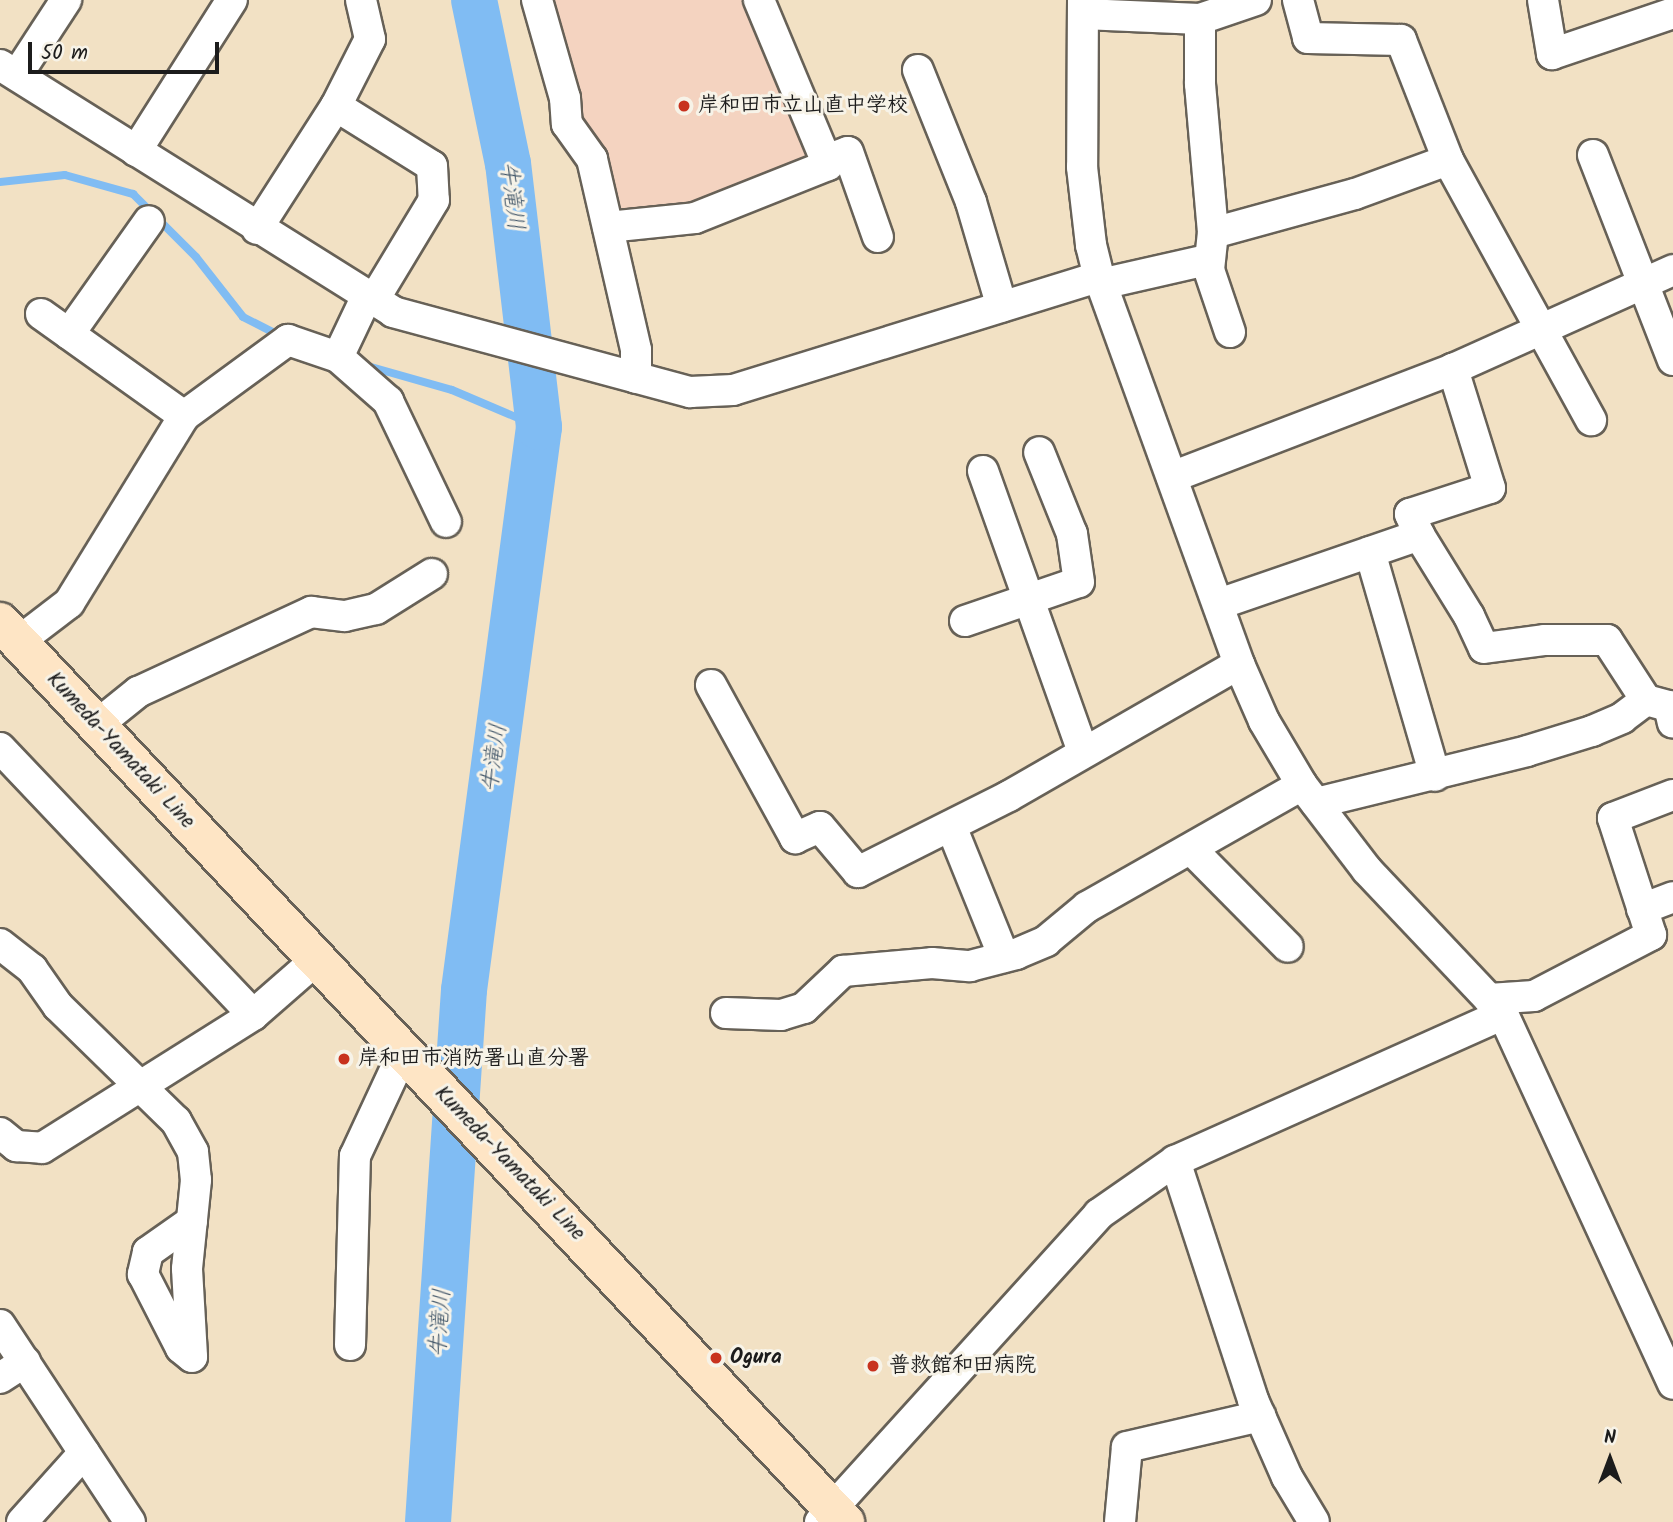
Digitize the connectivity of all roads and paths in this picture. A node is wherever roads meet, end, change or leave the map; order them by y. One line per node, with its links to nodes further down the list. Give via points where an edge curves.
1 (66, 0): 12 (street)
2 (232, 0): 15 (street)
3 (361, 0): 14 (street, via 370,39)
4 (537, 0): 20 (street, via 565,98 567,124 592,159)
5 (759, 0): 17 (street)
6 (1256, 0): 10 (street)
7 (1298, 0): 18 (street, via 1308,38 1401,40)
8 (1543, 0): 11 (street, via 1552,54 1644,20)
9 (1083, 7): 10 (street); 25 (street, via 1082,166)
10 (1207, 11): 23 (street, via 1200,85)
11 (1666, 19)
12 (8, 70): 15 (street)
13 (918, 70): 28 (street, via 971,202)
14 (336, 106): 21 (street); 27 (street, via 432,166 434,200)
15 (136, 151): 21 (street)
16 (1593, 155): 26 (street)
17 (826, 160): 20 (street, via 828,165 695,218); 22 (street, via 848,152)
18 (1448, 160): 23 (street); 30 (street)
19 (149, 221): 32 (street)
20 (608, 227): 36 (street, via 636,350)
21 (257, 229): 27 (street)
22 (878, 237)
23 (1210, 246): 25 (street); 31 (street)
24 (1673, 271): 26 (street)
25 (1100, 281): 28 (street); 41 (street)
26 (1640, 284): 30 (street); 34 (street)
27 (369, 300): 33 (street); 36 (street, via 393,312)
28 (1002, 307): 36 (street, via 733,390 690,392)
29 (41, 314): 32 (street)
30 (1538, 328): 35 (street); 38 (street)
31 (1230, 332)
32 (69, 334): 37 (street)
33 (338, 357): 37 (street, via 288,340); 42 (street, via 388,401)
34 (1673, 359)
35 (1453, 369): 41 (street); 43 (street, via 1490,488 1410,514)
36 (636, 378)
37 (184, 416): 49 (street, via 69,603)
38 (1591, 420)
39 (1039, 452): 46 (street, via 1072,534 1079,582)
40 (983, 471): 46 (street)
41 (1172, 477): 47 (street)
42 (446, 522)
43 (1419, 535): 44 (street); 52 (street, via 1484,648 1545,640 1607,640)
44 (1370, 552): 47 (street); 57 (street)
45 (432, 574): 54 (street, via 376,608 345,616 311,612 273,629 138,692)
46 (1028, 600): 48 (street); 56 (street)
47 (1219, 604): 50 (street)
48 (965, 621)
49 (9, 632): 54 (street, Kumeda-Yamataki Line)
50 (1239, 664): 56 (street); 58 (street, via 1264,721)
51 (711, 685): 60 (street, via 795,838 820,827 858,872)
52 (1646, 700): 53 (street, via 1669,706); 57 (street, via 1622,718 1592,731)
53 (1673, 723)
54 (97, 725): 67 (street, Kumeda-Yamataki Line)
55 (0, 748): 70 (street)
56 (1083, 752): 60 (street)
57 (1435, 776): 58 (street)
58 (1309, 794): 61 (street); 68 (street, via 1367,870)
59 (1673, 795): 63 (street, via 1613,818)
60 (951, 826): 66 (street)
61 (1192, 850): 65 (street); 66 (street, via 1087,907 1046,941)
62 (1673, 897): 63 (street)
63 (1642, 909): 68 (street, via 1651,935 1534,996)
64 (0, 944): 72 (street, via 32,969 58,1006)
65 (1288, 947)
66 (1004, 957): 69 (street, via 970,966 932,963 843,971 804,1008 781,1015)
67 (316, 960): 70 (street); 71 (street, Kumeda-Yamataki Line)
68 (1496, 1006): 74 (street); 80 (street)
69 (726, 1013)
70 (253, 1015): 72 (street)
71 (407, 1057): 77 (street, via 355,1156); 83 (street, Kumeda-Yamataki Line)
72 (142, 1088): 73 (street, via 42,1148 16,1146); 75 (street, via 176,1121 193,1153)
73 (0, 1133)
74 (1175, 1161): 81 (street); 83 (street, via 1098,1214)
75 (192, 1221)
76 (0, 1325): 78 (street)
77 (350, 1345)
78 (26, 1362): 79 (street); 82 (street)
79 (0, 1378)
80 (1673, 1384)
81 (1261, 1416): 86 (street, via 1127,1447); 87 (street, via 1286,1477)
82 (84, 1453): 84 (street); 85 (street)
83 (832, 1517)
84 (22, 1522)
85 (130, 1522)
86 (1120, 1522)
87 (1314, 1522)

